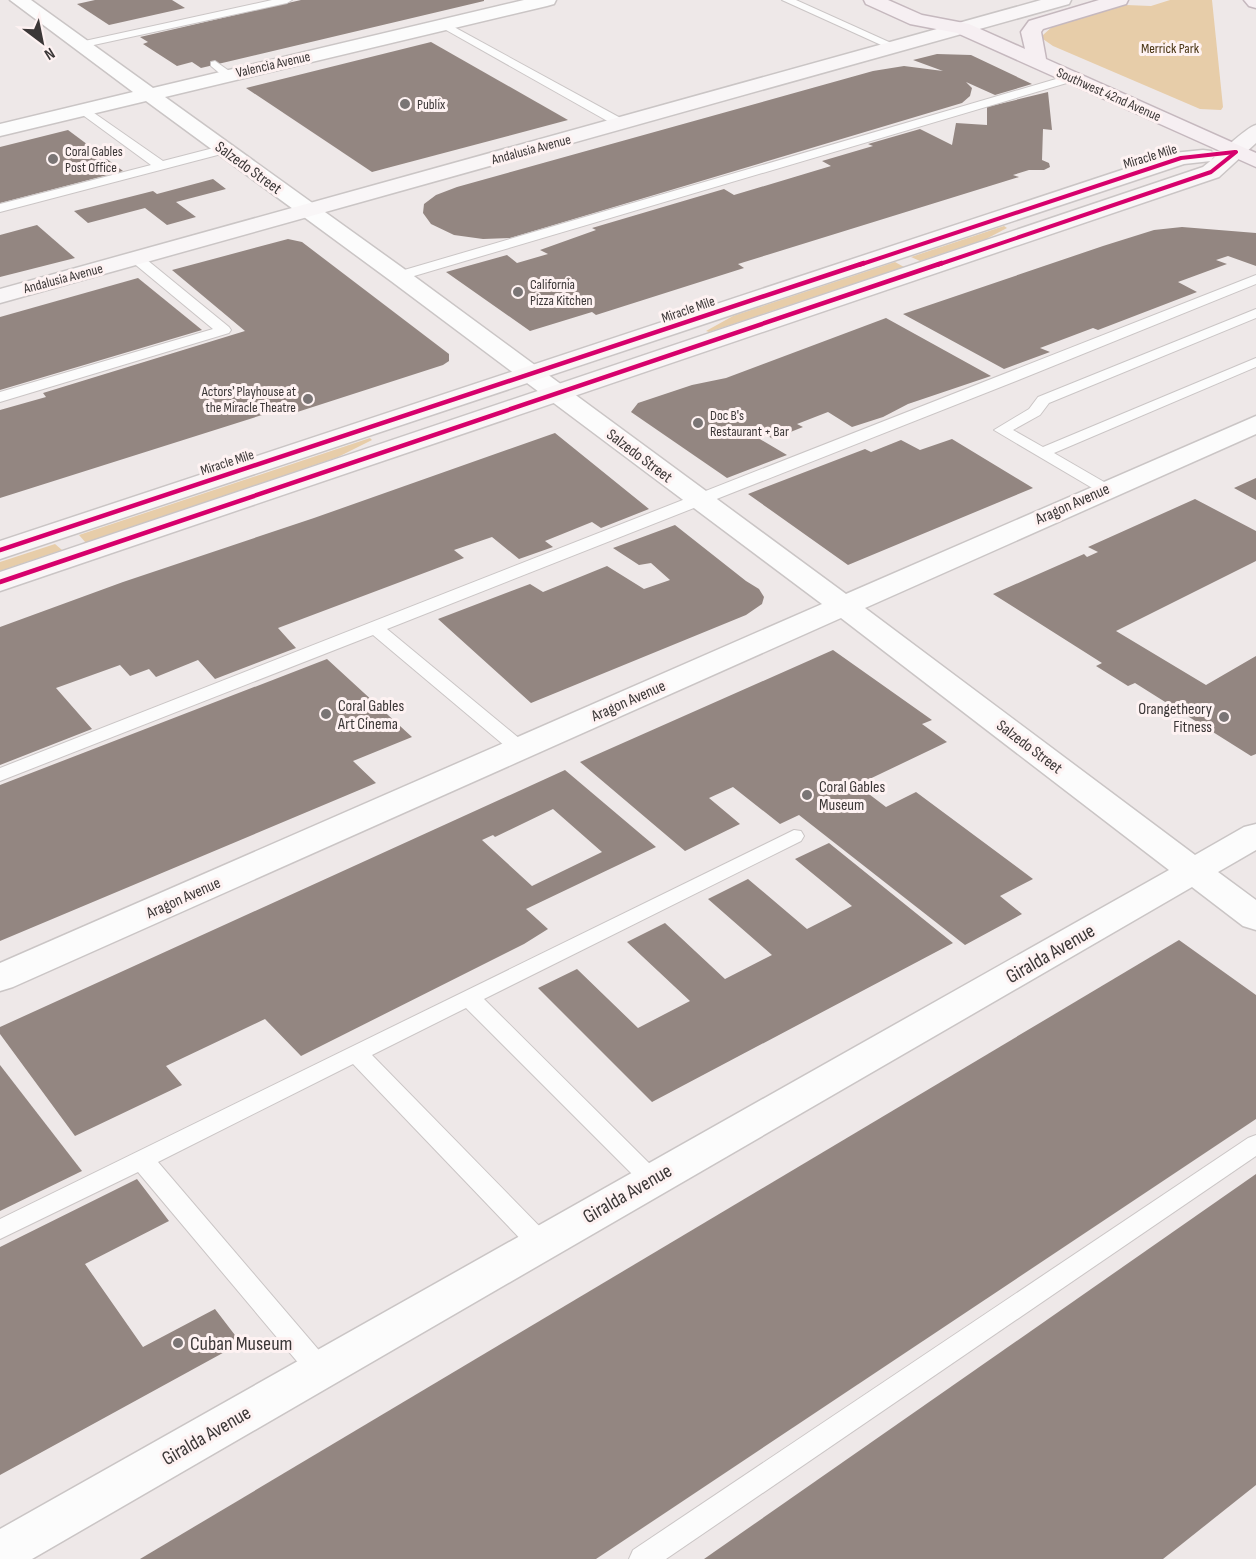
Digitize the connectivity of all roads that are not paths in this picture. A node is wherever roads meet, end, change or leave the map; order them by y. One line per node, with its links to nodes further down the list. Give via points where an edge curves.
1 (20, 0): 8 (street); 12 (street, Salzedo Street)
2 (287, 0): 12 (lane)
3 (547, 0): 10 (street, Valencia Avenue)
4 (787, 0): 13 (lane)
5 (873, 0): 11 (main road, Southwest 42nd Avenue, via 917,20)
6 (1062, 0): 11 (main road, Andalusia Avenue)
7 (1119, 0): 14 (main road, via 1036,25 1031,32)
8 (0, 4)
9 (927, 4): 11 (main road, Southwest 42nd Avenue, via 944,11)
10 (443, 24): 16 (street, Valencia Avenue, via 222,70); 18 (lane)
11 (962, 28): 13 (main road, Andalusia Avenue); 14 (main road, Southwest 42nd Avenue)
12 (80, 45): 16 (street, Salzedo Street)
13 (894, 47): 18 (main road, Andalusia Avenue)
14 (1037, 62): 15 (main road, Southwest 42nd Avenue)
15 (1072, 78): 22 (main road, Southwest 42nd Avenue); 28 (lane)
16 (149, 94): 17 (street, Valencia Avenue); 21 (street, Salzedo Street)
17 (84, 110): 19 (street, Valencia Avenue); 23 (lane)
18 (622, 124): 25 (main road, Andalusia Avenue)
19 (0, 130)
20 (1256, 130): 22 (main road)
21 (225, 149): 23 (lane); 25 (street, Salzedo Street)
22 (1249, 155): 34 (main road, Miracle Mile, via 1181,158); 35 (main road, via 1211,172)
23 (161, 166): 24 (lane)
24 (0, 208)
25 (310, 210): 27 (main road, Andalusia Avenue); 28 (street, Salzedo Street)
26 (483, 239): 28 (lane)
27 (136, 258): 31 (main road, Andalusia Avenue); 36 (lane, via 224,330)
28 (393, 271): 34 (street, Salzedo Street)
29 (1256, 279): 30 (lane)
30 (1218, 294): 32 (lane); 40 (lane)
31 (0, 296)
32 (1256, 313): 38 (lane, via 1042,400 1035,412 1002,430)
33 (1256, 362): 38 (lane)
34 (531, 374): 35 (street, Salzedo Street); 41 (main road, Miracle Mile)
35 (558, 394): 40 (street, Salzedo Street); 42 (main road)
36 (0, 397)
37 (1256, 424): 39 (street, Aragon Avenue)
38 (1041, 453): 39 (lane)
39 (1105, 489): 43 (street, Aragon Avenue)
40 (700, 500): 43 (street, Salzedo Street); 44 (lane)
41 (0, 550)
42 (0, 582)
43 (842, 605): 45 (street, Aragon Avenue); 49 (street, Salzedo Street)
44 (374, 627): 45 (lane); 46 (lane)
45 (519, 748): 51 (street, Aragon Avenue)
46 (0, 775)
47 (1256, 835): 49 (street, Giralda Avenue)
48 (794, 836): 52 (lane)
49 (1194, 870): 50 (street, Salzedo Street); 56 (street, Giralda Avenue)
50 (1256, 918)
51 (0, 978)
52 (469, 998): 53 (lane); 56 (lane)
53 (357, 1053): 55 (lane); 58 (lane)
54 (1256, 1144): 61 (lane)
55 (142, 1160): 57 (lane); 59 (lane)
56 (651, 1179): 58 (street, Giralda Avenue)
57 (0, 1230)
58 (540, 1243): 59 (street, Giralda Avenue)
59 (320, 1370): 60 (street, Giralda Avenue)
60 (0, 1553)
61 (644, 1559)

